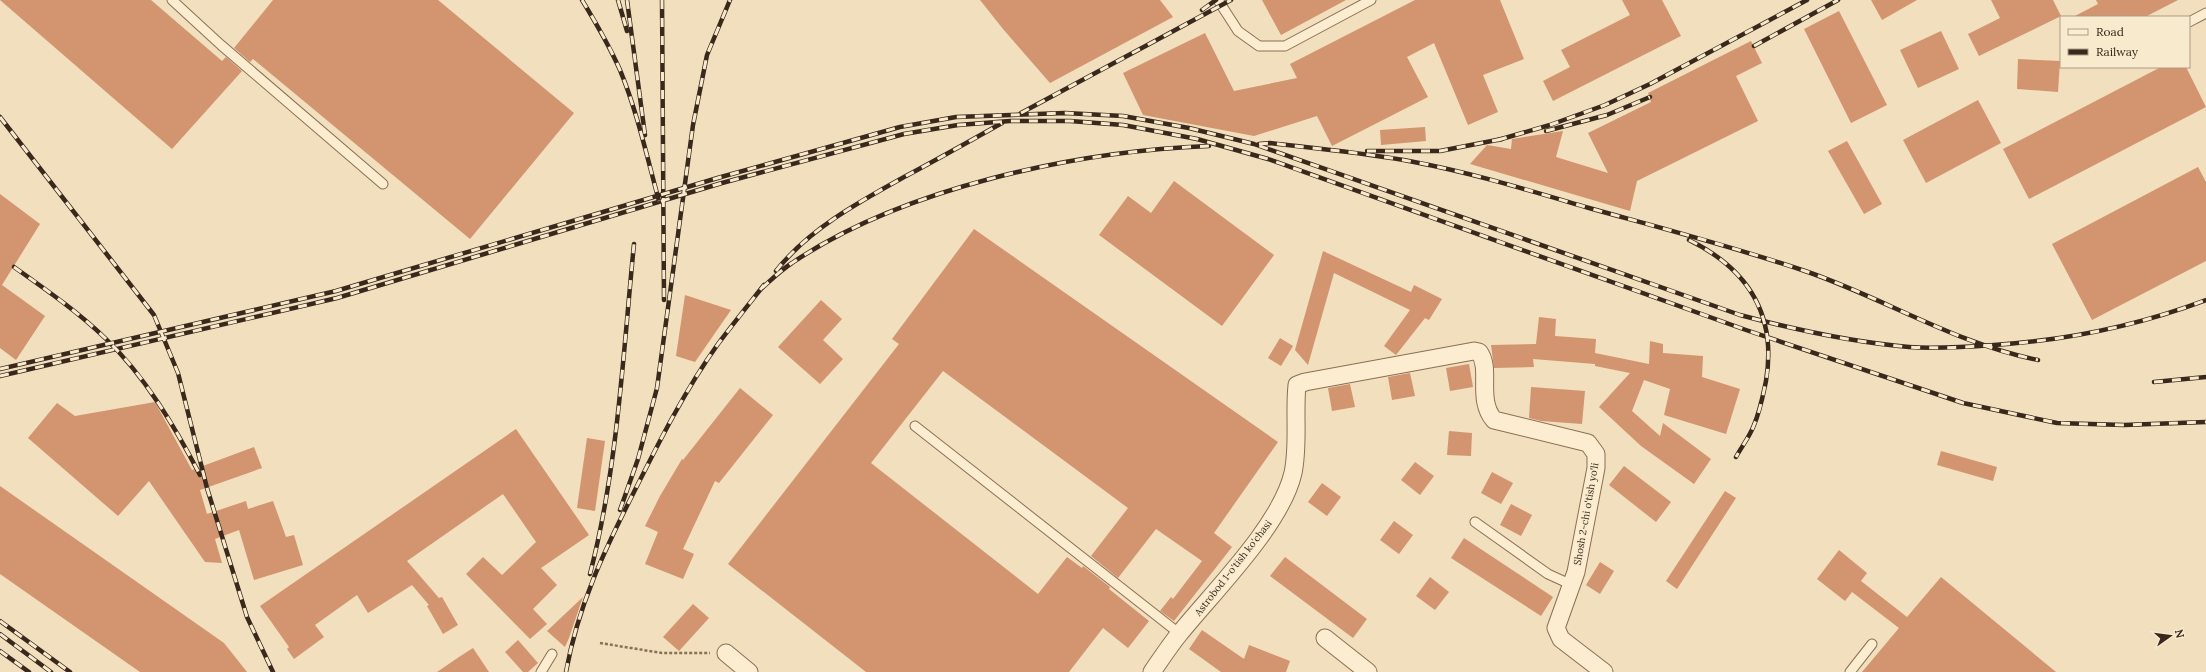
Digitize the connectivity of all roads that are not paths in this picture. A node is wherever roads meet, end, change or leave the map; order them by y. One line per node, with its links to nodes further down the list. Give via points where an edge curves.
1 (172, 0): 6 (lane)
2 (1218, 0): 3 (lane, via 1238,31 1259,46 1285,46)
3 (1371, 0)
4 (2206, 13): 5 (lane)
5 (2190, 21)
6 (383, 184)
7 (1483, 360): 10 (street, Shosh 2-chi o'tish yo'li, via 1485,402 1494,420 1588,443 1596,454 1596,468); 11 (street, Astrobod 1-o'tish ko'chasi, via 1479,352 1467,351 1297,385 1295,458 1287,490 1272,518 1231,573)
8 (915, 426): 11 (lane)
9 (1475, 522): 10 (lane, via 1548,574)
10 (1572, 586): 20 (street, Shosh 2-chi o'tish yo'li, via 1556,624 1558,636)
11 (1180, 634): 18 (street, Astrobod 1-o'tish ko'chasi)
12 (1325, 638): 19 (street)
13 (1872, 644): 21 (lane)
14 (726, 653): 17 (street)
15 (552, 654): 16 (lane)
16 (541, 672)
17 (749, 672)
18 (1152, 672)
19 (1368, 672)
20 (1604, 672)
21 (1850, 672)

